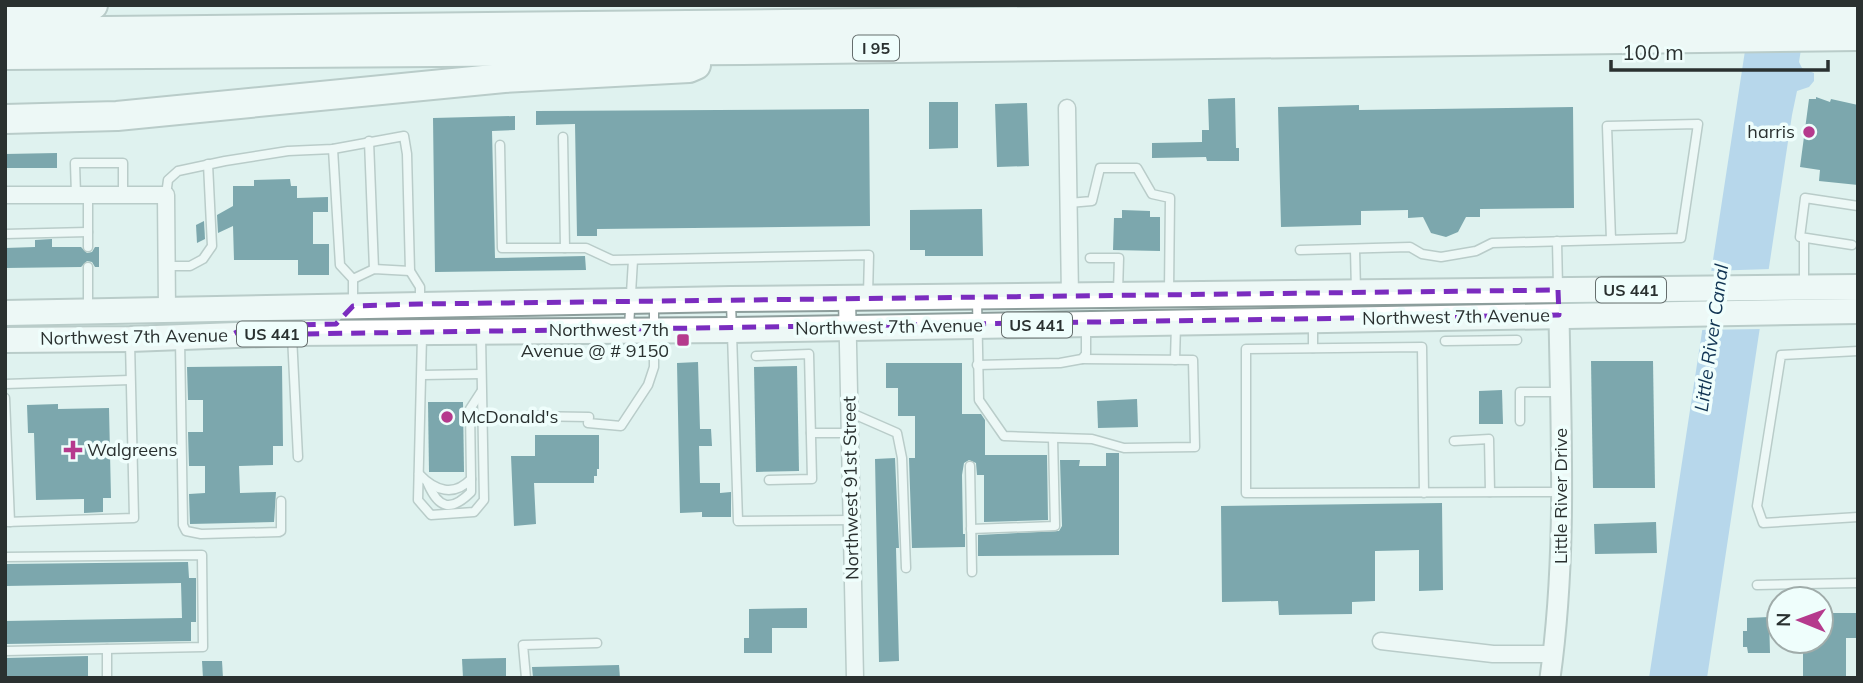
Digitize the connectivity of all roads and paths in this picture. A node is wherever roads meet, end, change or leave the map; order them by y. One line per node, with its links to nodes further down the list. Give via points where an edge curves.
1 (93, 5): 5 (highway)
2 (1858, 13): 3 (highway)
3 (1811, 25): 4 (highway, I 95); 6 (highway, I 95)
4 (1737, 26): 5 (highway); 7 (highway, I 95)
5 (10, 31): 7 (highway, I 95)
6 (1858, 36)
7 (742, 50): 9 (highway, via 689,68 504,78 117,116)
8 (1067, 108): 19 (street)
9 (5, 119)
10 (563, 136): 28 (lane)
11 (369, 141): 13 (lane); 35 (lane); 36 (lane, via 404,136)
12 (500, 145): 28 (lane, via 502,248)
13 (333, 149): 14 (lane); 37 (lane, via 340,265)
14 (208, 164): 18 (lane, via 178,171 168,180); 33 (lane, via 212,246 203,259 190,266)
15 (5, 195): 16 (street)
16 (82, 195): 17 (street); 17 (lane, via 75,163 123,163); 21 (lane)
17 (123, 195): 18 (street)
18 (166, 195): 33 (street)
19 (1068, 203): 42 (lane, via 1092,201 1100,169 1136,169 1152,194 1170,198); 43 (street)
20 (1858, 206): 23 (lane, via 1805,198 1800,237)
21 (88, 232): 22 (lane); 27 (lane)
22 (5, 234)
23 (1804, 238): 26 (lane); 39 (lane)
24 (1611, 240): 24 (lane, via 1681,237 1698,124 1607,126); 25 (lane)
25 (1557, 241): 29 (lane, via 1492,243 1441,257 1410,247); 50 (lane)
26 (1852, 245)
27 (88, 247)
28 (565, 248): 32 (lane, via 586,248 612,260)
29 (1355, 249): 30 (lane); 40 (lane)
30 (1300, 250)
31 (1090, 258): 41 (lane, via 1119,258)
32 (633, 260): 45 (lane, via 869,255); 47 (lane)
33 (167, 266): 54 (street)
34 (88, 267): 56 (lane)
35 (374, 269): 36 (lane); 37 (lane)
36 (410, 271): 52 (lane, via 419,287)
37 (353, 279): 53 (lane)
38 (1858, 287): 39 (main road, Northwest 7th Avenue / US 441)
39 (1804, 288): 49 (main road, Northwest 7th Avenue / US 441)
40 (1356, 293): 42 (main road, Northwest 7th Avenue / US 441); 50 (main road, Northwest 7th Avenue / US 441)
41 (1118, 295): 42 (main road, Northwest 7th Avenue / US 441); 43 (main road, Northwest 7th Avenue / US 441)
42 (1169, 295)
43 (1070, 296): 44 (main road, Northwest 7th Avenue / US 441)
44 (977, 297): 45 (main road, Northwest 7th Avenue / US 441); 61 (lane)
45 (858, 298): 46 (main road, Northwest 7th Avenue / US 441); 62 (street, Northwest 91st Street)
46 (731, 299): 48 (main road, Northwest 7th Avenue / US 441); 63 (lane)
47 (629, 301): 48 (main road, Northwest 7th Avenue / US 441); 51 (main road, Northwest 7th Avenue / US 441); 65 (lane)
48 (654, 301): 66 (lane)
49 (1767, 301): 50 (main road, Northwest 7th Avenue / US 441); 55 (main road, Northwest 7th Avenue / US 441)
50 (1558, 302): 64 (main road, Northwest 7th Avenue / US 441); 88 (street, Little River Drive)
51 (507, 303): 52 (main road, Northwest 7th Avenue / US 441); 69 (main road, via 488,318 441,318)
52 (420, 304): 53 (main road, Northwest 7th Avenue / US 441)
53 (353, 306): 54 (main road, Northwest 7th Avenue / US 441); 70 (main road, via 335,324 249,326)
54 (167, 309): 56 (main road, Northwest 7th Avenue / US 441)
55 (1858, 311)
56 (88, 312): 57 (main road, Northwest 7th Avenue / US 441)
57 (5, 313)
58 (1313, 320): 59 (main road, Northwest 7th Avenue / US 441); 64 (main road, Northwest 7th Avenue / US 441); 77 (lane)
59 (1176, 322): 60 (main road, Northwest 7th Avenue / US 441); 81 (lane)
60 (1086, 324): 61 (main road, Northwest 7th Avenue / US 441); 80 (lane)
61 (977, 326): 62 (main road, Northwest 7th Avenue / US 441); 82 (lane)
62 (847, 327): 76 (main road, Northwest 7th Avenue / US 441); 90 (street, Northwest 91st Street)
63 (731, 330): 66 (main road, Northwest 7th Avenue / US 441); 76 (main road, Northwest 7th Avenue / US 441); 108 (lane, via 738,521)
64 (1465, 330): 74 (lane); 75 (lane)
65 (629, 331): 66 (main road, Northwest 7th Avenue / US 441); 67 (main road, Northwest 7th Avenue / US 441)
66 (654, 331): 91 (lane, via 654,367 621,426 589,423 589,417)
67 (481, 332): 69 (main road, Northwest 7th Avenue / US 441); 84 (lane)
68 (292, 333): 69 (main road, Northwest 7th Avenue / US 441); 70 (main road, Northwest 7th Avenue / US 441); 97 (lane)
69 (422, 333): 83 (lane)
70 (232, 335): 71 (main road, Northwest 7th Avenue / US 441)
71 (180, 336): 72 (main road, Northwest 7th Avenue / US 441); 106 (lane, via 183,525 187,531 201,534 279,532)
72 (131, 339): 73 (main road, Northwest 7th Avenue / US 441); 85 (lane)
73 (5, 340)
74 (1517, 340)
75 (1445, 341)
76 (773, 342): 79 (lane); 93 (lane, via 809,354)
77 (1313, 348): 105 (lane, via 1422,347); 105 (lane, via 1246,349 1246,493)
78 (1858, 351): 107 (lane, via 1781,355 1757,506 1763,523)
79 (757, 356)
80 (1083, 359): 81 (lane); 82 (lane)
81 (1175, 360): 95 (lane, via 1193,360 1195,447 1124,448 1092,439)
82 (977, 365): 95 (lane, via 979,400 1004,436)
83 (422, 374): 84 (lane); 99 (lane)
84 (481, 374): 87 (lane)
85 (130, 380): 86 (lane); 109 (lane, via 134,518)
86 (5, 384)
87 (482, 390): 99 (lane, via 484,500 474,512 431,515 418,500); 100 (lane, via 470,409)
88 (1560, 392): 92 (lane, via 1520,392); 104 (street, Little River Drive)
89 (5, 398): 109 (lane)
90 (849, 412): 94 (street, Northwest 91st Street); 112 (lane, via 897,433)
91 (527, 416)
92 (1520, 421)
93 (811, 433): 94 (lane); 101 (lane, via 812,479)
94 (850, 433): 108 (street, Northwest 91st Street)
95 (1053, 438): 110 (lane, via 1055,526)
96 (1454, 441): 103 (lane, via 1489,439)
97 (298, 457)
98 (970, 466): 110 (lane)
99 (419, 474): 102 (lane)
100 (471, 479): 102 (lane, via 452,490); 102 (lane, via 471,492 453,505 435,500)
101 (769, 480)
102 (426, 482)
103 (1490, 492): 104 (lane); 105 (lane)
104 (1563, 492): 120 (street, Little River Drive)
105 (1424, 493)
106 (281, 500)
107 (1858, 517)
108 (852, 520): 123 (street, Northwest 91st Street)
109 (8, 522)
110 (971, 529): 113 (lane)
111 (5, 557): 118 (lane, via 202,555 203,648)
112 (906, 568)
113 (972, 572)
114 (1858, 583): 115 (lane)
115 (1757, 586)
116 (1381, 641): 120 (street, via 1493,654)
117 (597, 643): 122 (lane, via 523,645)
118 (107, 649): 119 (lane); 121 (lane)
119 (5, 651)
120 (1554, 654): 124 (street, Little River Drive)
121 (107, 678)
122 (526, 678)
123 (855, 678)
124 (1550, 678)

